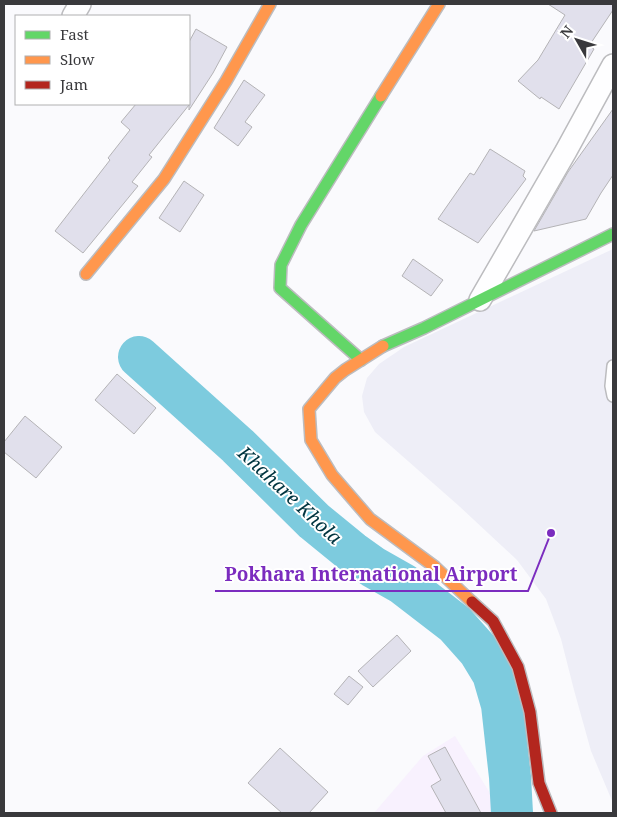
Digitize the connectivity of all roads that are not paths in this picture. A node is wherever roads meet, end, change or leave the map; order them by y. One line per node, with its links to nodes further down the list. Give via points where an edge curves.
1 (270, 4): 5 (main road, via 164,179)
2 (438, 4): 7 (main road, via 302,225 281,265 280,288)
3 (613, 65): 6 (street)
4 (613, 234): 6 (main road)
5 (86, 274)
6 (480, 300): 7 (main road, via 386,344)
7 (361, 360): 10 (main road, via 335,378 310,410 311,440 332,475 370,518 435,567 493,621 518,667 530,712 539,783)
8 (613, 366): 9 (lane)
9 (613, 396)
10 (551, 813)

